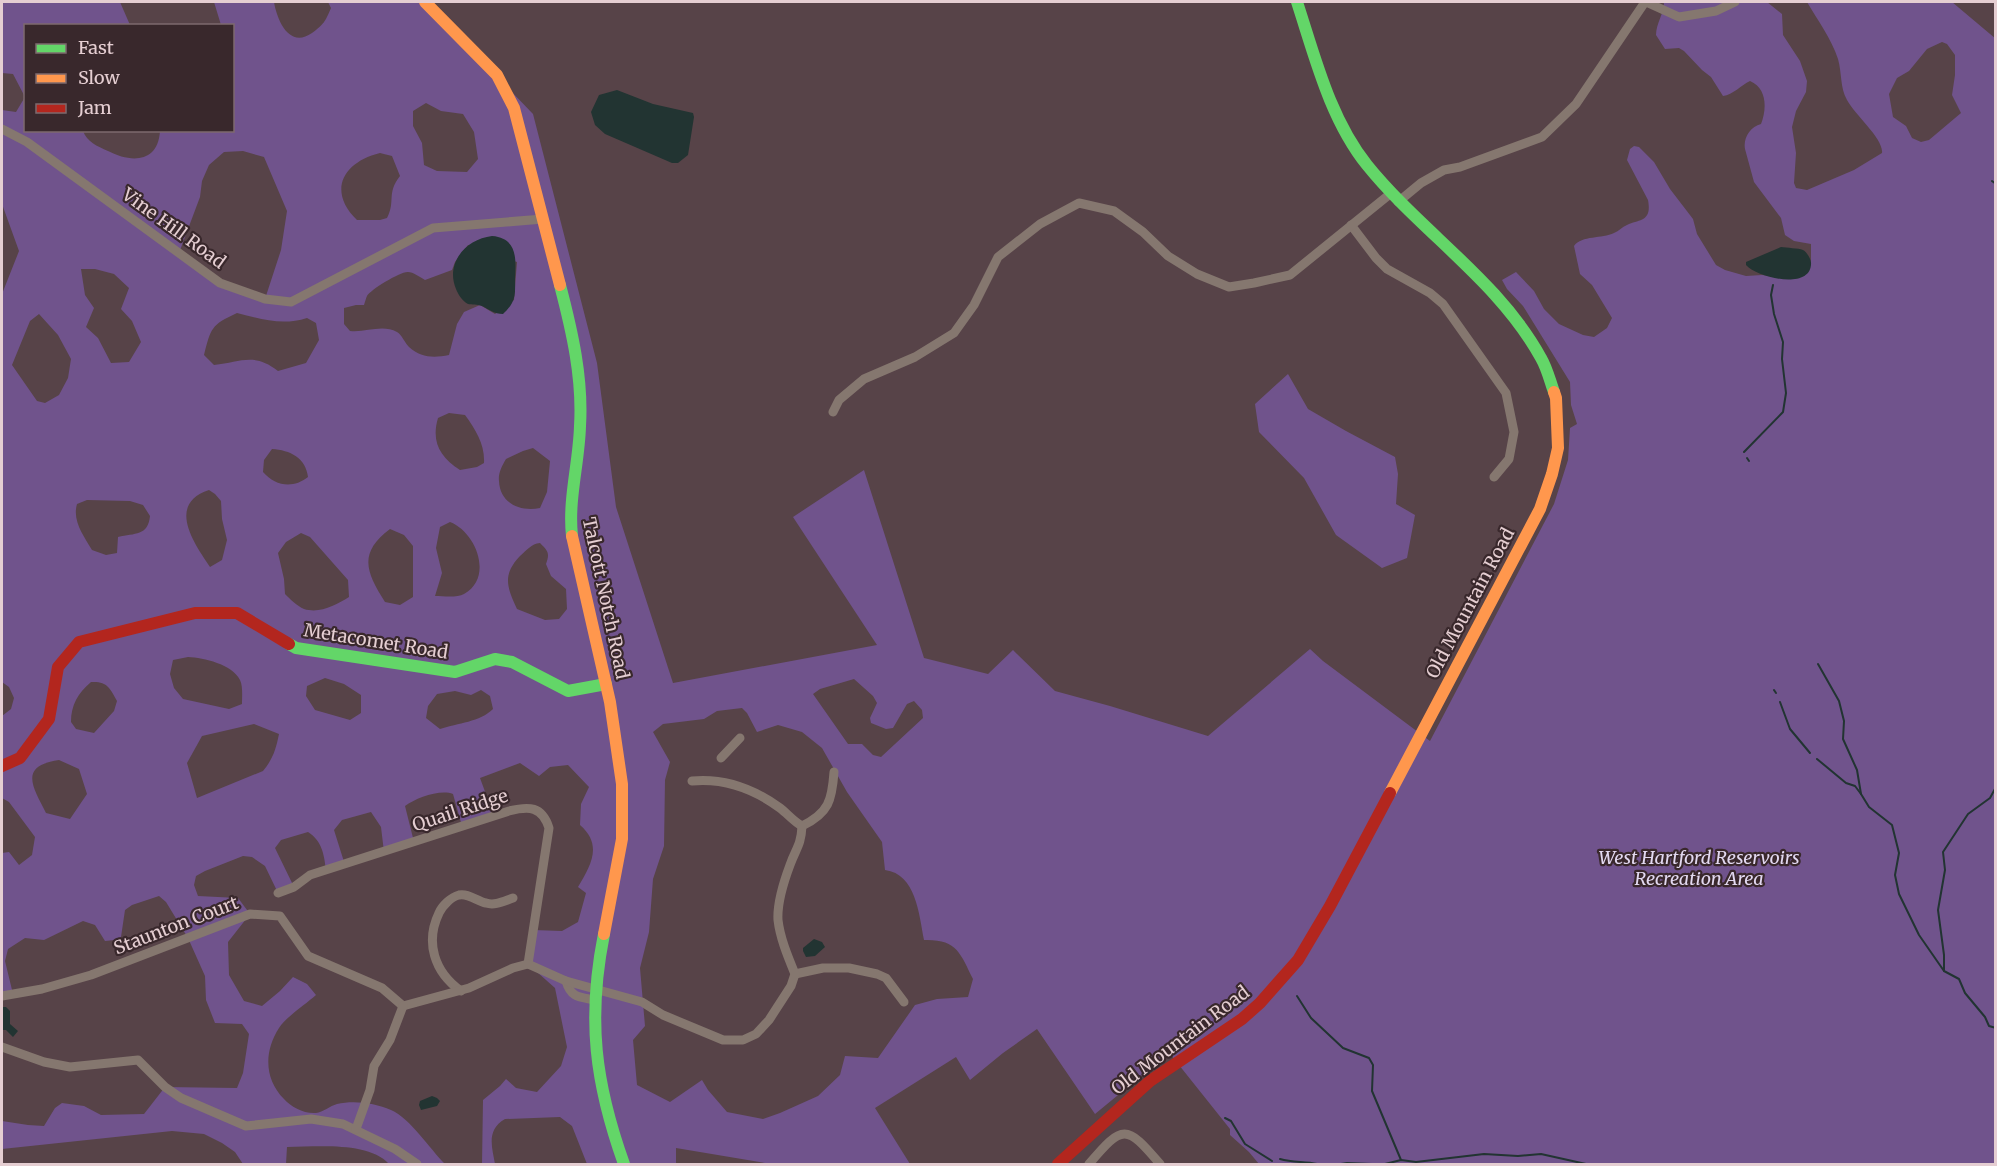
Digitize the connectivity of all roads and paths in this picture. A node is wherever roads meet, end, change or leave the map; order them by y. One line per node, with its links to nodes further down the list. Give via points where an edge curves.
1 (425, 2): 7 (street, Talcott Notch Road, via 497,75 506,90)
2 (1297, 2): 6 (street, Old Mountain Road, via 1322,81 1342,126 1365,163)
3 (1645, 2): 4 (street, via 1679,17 1716,11); 6 (street, via 1576,104 1542,137 1444,170)
4 (1735, 2)
5 (2, 129): 7 (street, Vine Hill Road, via 27,142 220,283 265,299 291,302 433,228)
6 (1394, 198): 8 (street); 33 (street, Old Mountain Road, via 1485,285 1514,316 1540,353 1554,386 1559,420 1558,449 1550,484 1330,906 1298,960 1242,1019 1150,1081)
7 (543, 219): 11 (street, Talcott Notch Road, via 578,367 580,442 570,515)
8 (1351, 225): 9 (street, via 1290,275 1229,287 1168,256 1114,212 1079,203 1040,224 998,257 974,305 954,333 915,357 864,379 839,400); 10 (street, via 1388,269 1443,304 1506,393 1514,432 1509,459)
9 (833, 412)
10 (1494, 477)
11 (606, 684): 14 (street, Metacomet Road, via 568,691 512,662 495,659 455,672 296,648 237,613 195,613 79,642 58,667 49,719 20,758); 24 (street, Talcott Notch Road, via 620,757 623,817 622,843)
12 (740, 738): 13 (street)
13 (721, 758)
14 (2, 765)
15 (834, 772): 17 (street, via 828,806)
16 (692, 782): 17 (street, via 715,781 745,788)
17 (802, 826): 21 (street, via 778,920)
18 (278, 893): 20 (street, Quail Ridge, via 310,875 509,811 523,807 534,810 541,812 549,828)
19 (513, 898): 22 (street, via 494,904 462,894 441,908 431,939)
20 (528, 964): 23 (street); 24 (street, via 566,981 576,997)
21 (795, 974): 24 (street, via 769,1020 756,1034 743,1040 723,1040 642,1002); 27 (street, via 823,968 877,974 886,978)
22 (445, 976): 23 (street); 26 (street)
23 (461, 990): 26 (street)
24 (595, 995): 32 (street, Talcott Notch Road, via 597,1069)
25 (2, 996): 28 (street, Staunton Court, via 91,975 250,914 280,916 308,956 382,988)
26 (443, 996): 28 (street)
27 (904, 1002)
28 (404, 1006): 30 (street, via 374,1066)
29 (2, 1047): 30 (street, via 70,1067 138,1060 181,1098 246,1126 311,1119)
30 (356, 1129): 31 (street)
31 (417, 1164)
32 (624, 1164)
33 (1058, 1164)
34 (1089, 1164): 35 (street, via 1111,1140 1124,1134 1140,1140)
35 (1160, 1164)

